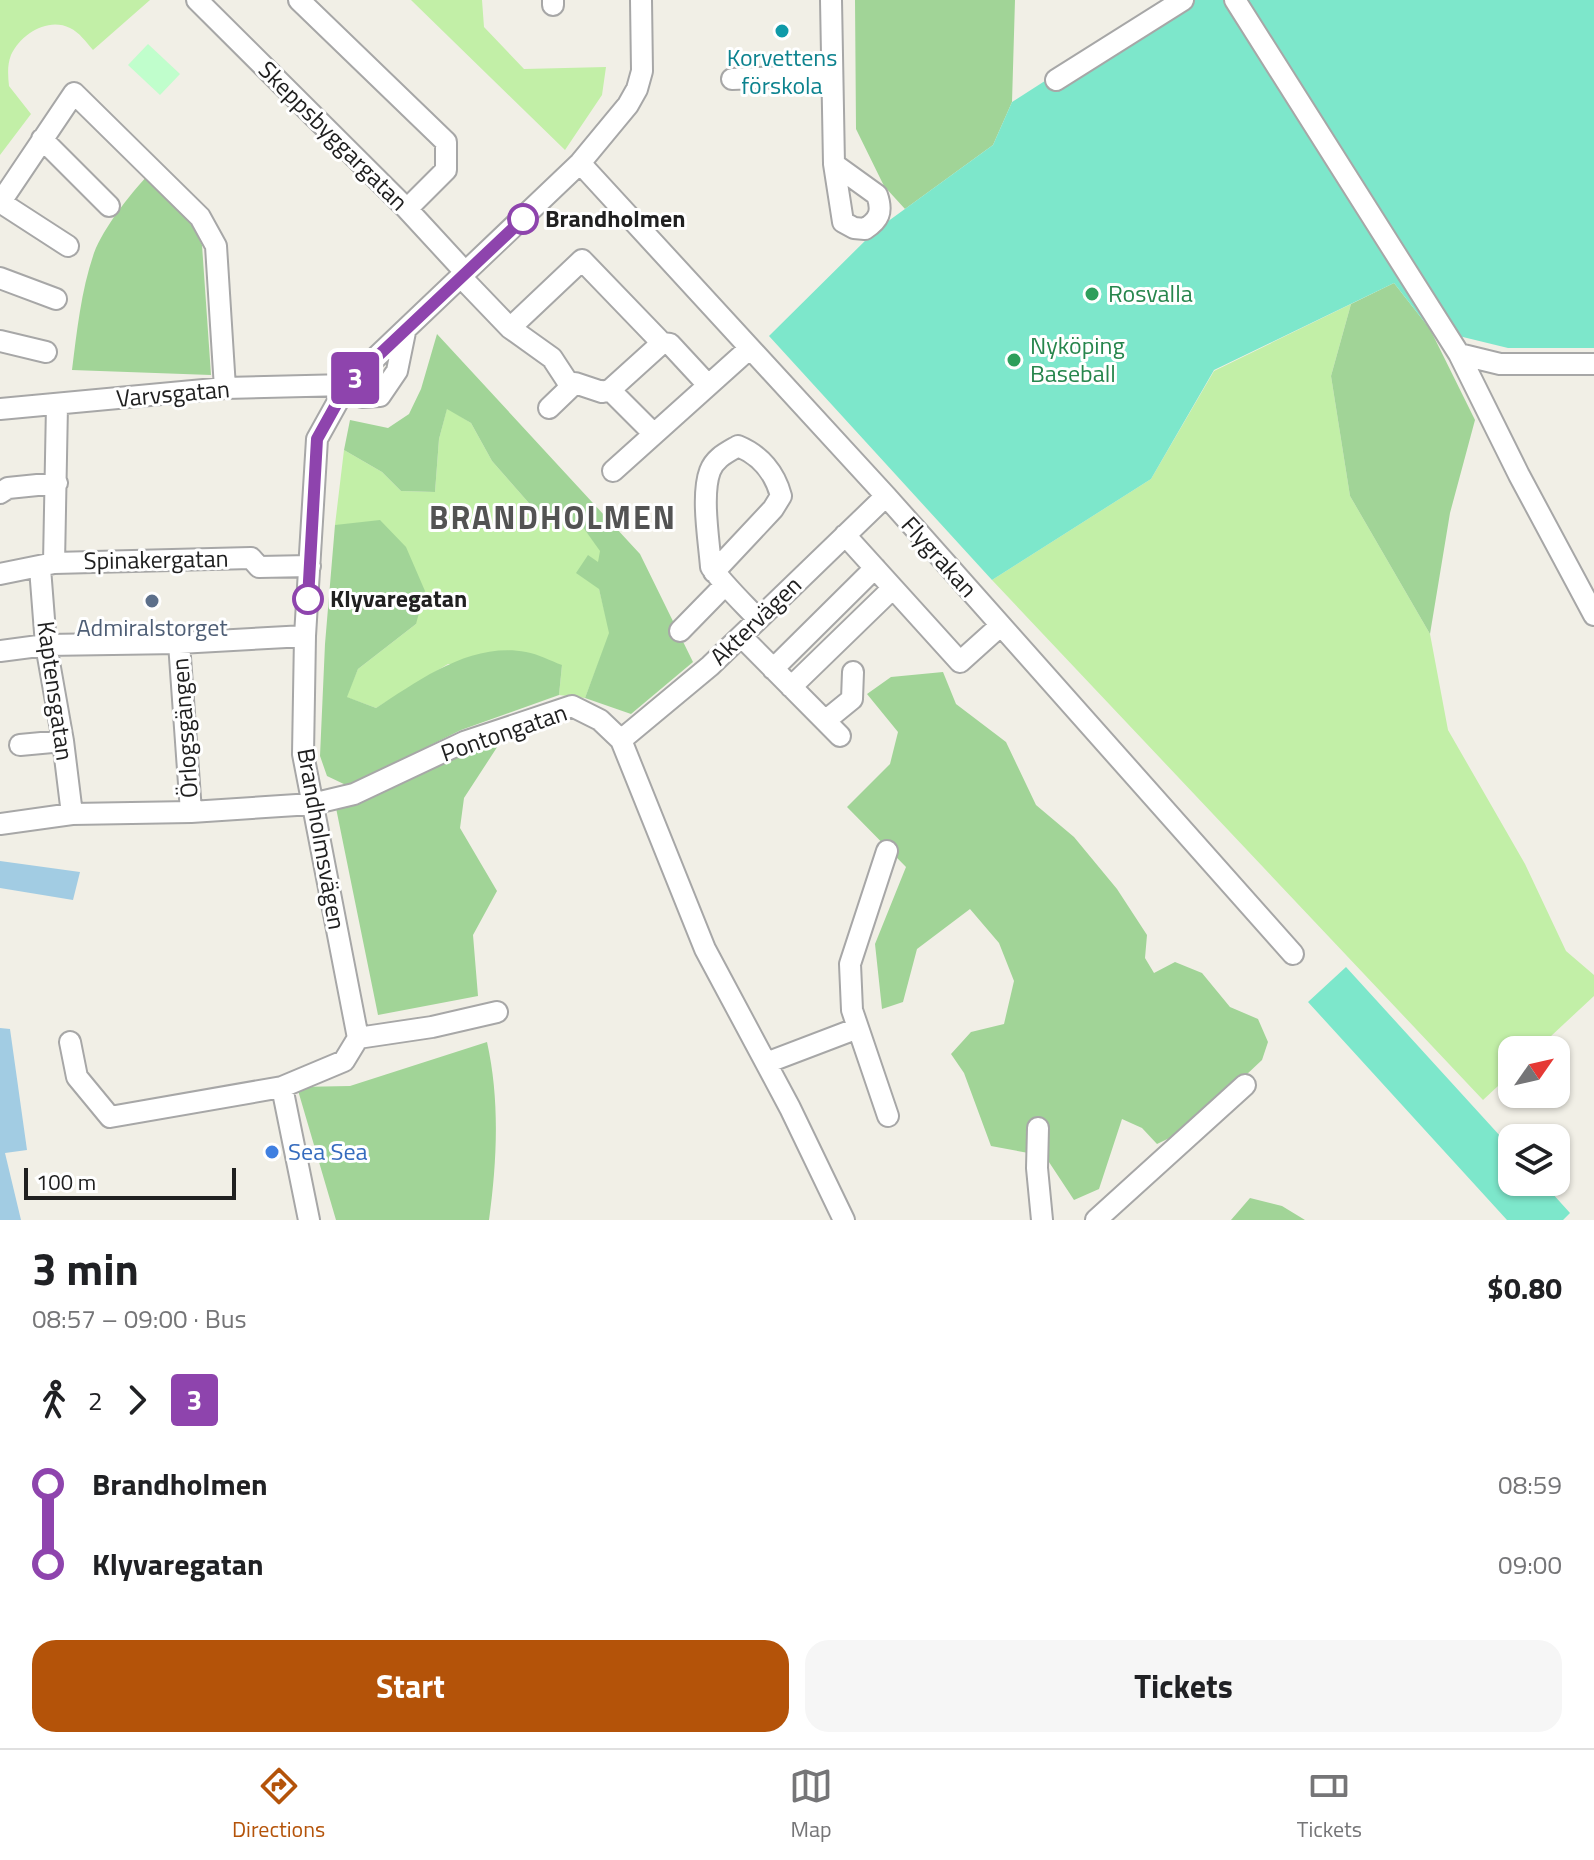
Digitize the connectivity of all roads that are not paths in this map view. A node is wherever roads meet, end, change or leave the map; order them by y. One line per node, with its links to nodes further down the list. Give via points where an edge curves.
1 (299, 0): 15 (street, via 446,142 446,170)
2 (641, 0): 11 (street, Brandholmsvägen, via 642,71 637,89)
3 (831, 0): 7 (street)
4 (1183, 0): 9 (street)
5 (1235, 0): 26 (street)
6 (206, 3): 15 (street, Skeppsbyggargatan)
7 (832, 75): 8 (street); 12 (street)
8 (732, 79)
9 (1056, 80)
10 (42, 139): 13 (street); 14 (street); 31 (street, via 74,93 200,217 216,246)
11 (580, 163): 17 (street, Brandholmsvägen); 24 (street, Flygrakan)
12 (834, 164)
13 (0, 203): 16 (street)
14 (109, 206)
15 (407, 209): 17 (street, Skeppsbyggargatan)
16 (68, 246)
17 (464, 276): 20 (street, Skeppsbyggargatan); 21 (street, Brandholmsvägen)
18 (0, 278): 19 (street)
19 (56, 299)
20 (510, 328): 23 (street, via 582,260); 30 (street, Skeppsbyggargatan, via 552,358)
21 (405, 332): 28 (street, Brandholmsvägen); 28 (street, Varvsgatan, via 397,371 380,396 362,397)
22 (0, 341): 25 (street)
23 (662, 343): 29 (street, via 670,344); 32 (street)
24 (750, 348): 29 (street); 40 (street, Flygrakan)
25 (46, 352)
26 (1459, 354): 27 (street, via 1500,364); 48 (street)
27 (1594, 364)
28 (347, 385): 31 (street, Varvsgatan); 43 (street, Brandholmsvägen, via 317,439)
29 (708, 385): 36 (street)
30 (571, 387): 32 (street, via 575,383); 34 (street)
31 (225, 388): 33 (street, Varvsgatan)
32 (610, 390): 36 (street)
33 (57, 405): 35 (street, Varvsgatan); 38 (street, Kaptensgatan)
34 (549, 408)
35 (0, 409)
36 (654, 434): 37 (street)
37 (613, 471)
38 (57, 483): 39 (street); 42 (street, Kaptensgatan)
39 (0, 493)
40 (886, 496): 41 (street, Aktervägen); 50 (street, Flygrakan)
41 (845, 535): 44 (street); 49 (street, Aktervägen)
42 (47, 565): 43 (street, Spinakergatan, via 251,558 259,567); 45 (street, Spinakergatan); 55 (street, Kaptensgatan)
43 (310, 566): 52 (street, Brandholmsvägen)
44 (875, 568): 47 (street); 57 (street)
45 (0, 574)
46 (718, 579): 46 (street, via 711,567 709,472 719,457 738,446 754,453 772,474 781,496); 49 (street); 51 (street)
47 (893, 588): 50 (street, via 960,662); 59 (street)
48 (1594, 615)
49 (758, 619): 53 (street, Aktervägen)
50 (1000, 626): 68 (street, Flygrakan)
51 (680, 631)
52 (305, 636): 54 (street); 63 (street, Brandholmsvägen, via 303,754)
53 (741, 636): 57 (street); 60 (street, Aktervägen)
54 (179, 643): 55 (street); 64 (street, Örlogsgängen)
55 (46, 645): 56 (street); 61 (street, Kaptensgatan)
56 (0, 651)
57 (773, 669): 59 (street)
58 (853, 672): 59 (street, via 852,699 832,729)
59 (791, 687)
60 (621, 740): 63 (street, Pontongatan, via 600,720 572,706 464,742 354,794); 73 (street, Pontongatan, via 705,949)
61 (63, 741): 62 (street); 65 (street, Kaptensgatan)
62 (20, 745)
63 (312, 804): 64 (street, Pontongatan); 71 (street, Brandholmsvägen)
64 (191, 812): 65 (street, Pontongatan)
65 (72, 814): 66 (street, Pontongatan)
66 (0, 824)
67 (887, 851): 70 (street, via 850,964)
68 (1293, 954)
69 (497, 1012): 71 (street)
70 (858, 1028): 73 (street); 76 (street)
71 (358, 1038): 75 (street, via 344,1061)
72 (70, 1042): 75 (street, via 77,1077 110,1117)
73 (766, 1063): 79 (street, Pontongatan)
74 (1245, 1085): 81 (street)
75 (282, 1087): 78 (street)
76 (888, 1116)
77 (1038, 1128): 80 (street)
78 (309, 1220)
79 (844, 1220)
80 (1042, 1220)
81 (1096, 1220)

